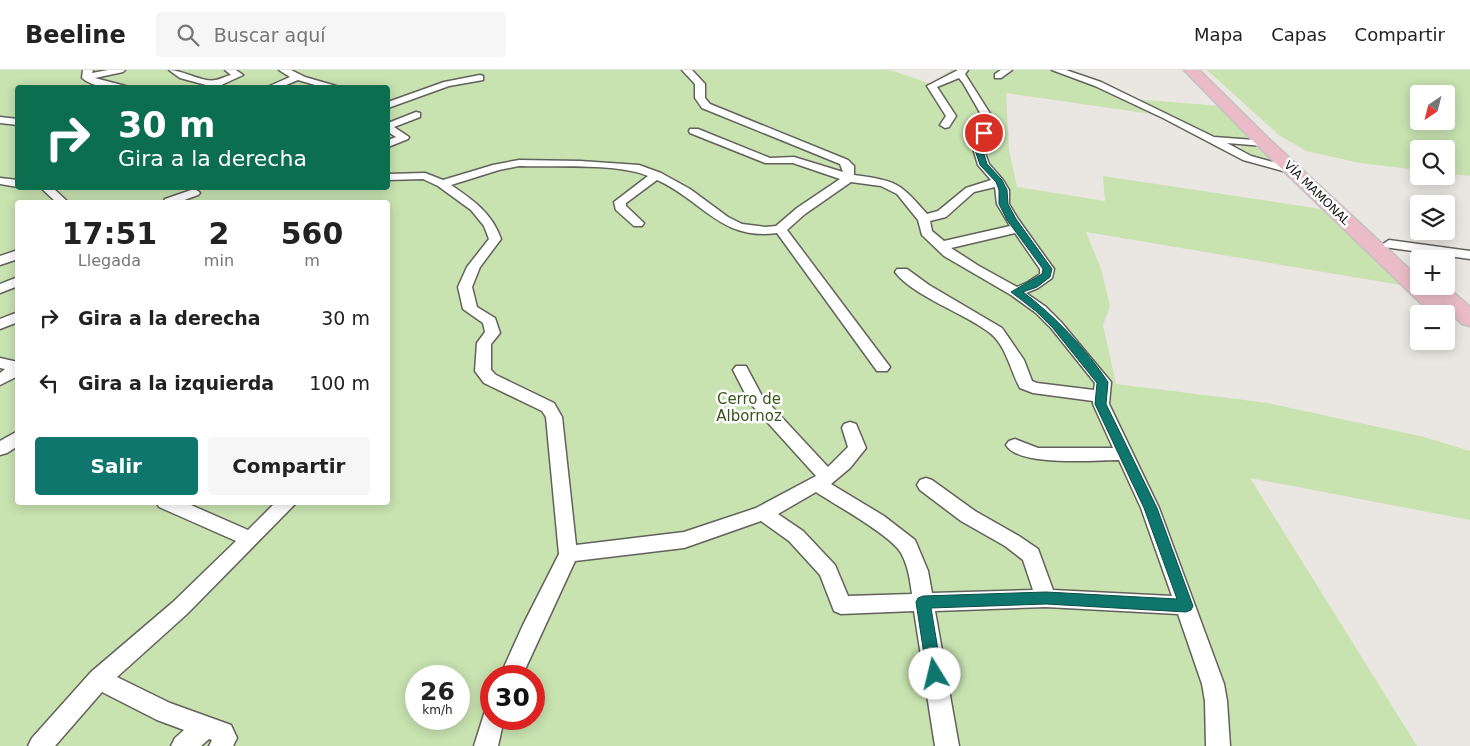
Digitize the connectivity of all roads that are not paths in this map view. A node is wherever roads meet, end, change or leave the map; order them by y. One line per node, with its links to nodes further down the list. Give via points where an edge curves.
1 (120, 70): 11 (street)
2 (174, 70): 16 (street)
3 (230, 70): 17 (street, via 238,75)
4 (284, 70): 13 (street)
5 (687, 70): 34 (street, via 700,84 700,98 706,106 844,162 848,166)
6 (1007, 70): 12 (street)
7 (1057, 70): 28 (street, via 1098,84)
8 (1191, 70): 30 (main road, VÍA MAMONAL)
9 (1202, 70): 47 (main road, VÍA MAMONAL)
10 (961, 72): 24 (street, via 932,86 951,116); 36 (street, via 990,120 977,144 984,165)
11 (87, 74): 15 (street, via 93,81)
12 (998, 76)
13 (298, 77): 18 (street); 19 (street)
14 (480, 78): 20 (street, via 446,84)
15 (114, 85)
16 (208, 85)
17 (213, 85)
18 (277, 85)
19 (328, 85)
20 (390, 104)
21 (416, 115): 25 (street)
22 (0, 120): 23 (street)
23 (15, 122)
24 (945, 125)
25 (390, 126)
26 (390, 128): 29 (street, via 404,137)
27 (694, 131): 34 (street, via 769,161 794,160)
28 (1212, 139): 30 (street); 31 (street, via 1247,158)
29 (390, 143)
30 (1264, 143): 31 (main road, VÍA MAMONAL)
31 (1294, 171): 58 (main road, VÍA MAMONAL)
32 (657, 175): 38 (street, via 638,168 519,163 491,168); 44 (street, via 620,202 620,207); 46 (street, via 732,223 750,230)
33 (390, 176): 38 (street, via 425,176)
34 (849, 178): 43 (street, via 892,186); 46 (street)
35 (0, 181): 37 (street)
36 (999, 182): 43 (street, via 970,190 942,214); 45 (street, via 1003,190 1003,204)
37 (15, 184)
38 (442, 184): 82 (street, via 475,206 490,224 495,239 474,266 465,288 470,309 490,321 493,333 484,343 482,371 490,379 548,407 554,417)
39 (49, 190): 41 (street)
40 (195, 195): 42 (street)
41 (60, 200)
42 (176, 200)
43 (924, 219): 48 (street, via 926,232)
44 (638, 223)
45 (1018, 228): 48 (street); 56 (street, via 1048,269 1047,275)
46 (780, 229): 66 (street)
47 (1389, 244): 50 (street); 52 (main road, VÍA MAMONAL)
48 (941, 246): 56 (street)
49 (15, 255): 51 (street)
50 (1470, 255)
51 (0, 261)
52 (1410, 264)
53 (902, 272): 70 (street, via 996,331 1016,360 1026,384 1033,388)
54 (15, 283): 55 (street)
55 (0, 289)
56 (1016, 292): 70 (street, via 1056,324 1103,382)
57 (1444, 295): 60 (main road)
58 (1436, 305)
59 (15, 318): 62 (street)
60 (1470, 319)
61 (1455, 323): 63 (main road, VÍA MAMONAL)
62 (0, 325)
63 (1470, 338)
64 (0, 363): 65 (street)
65 (15, 367)
66 (882, 367)
67 (15, 370): 69 (street)
68 (741, 370): 76 (street, via 756,399)
69 (0, 380)
70 (1101, 396): 75 (street, via 1100,404)
71 (850, 428): 76 (street, via 857,448 846,462)
72 (15, 440): 74 (street)
73 (1015, 445): 75 (street, via 1037,454)
74 (6, 450)
75 (1123, 454): 85 (street, via 1150,508)
76 (822, 481): 80 (street); 84 (street, via 908,546 918,571)
77 (926, 485): 83 (street, via 1030,555)
78 (172, 505): 81 (street)
79 (285, 505): 81 (street)
80 (763, 513): 82 (street, via 684,540); 84 (street, via 796,536 828,571 841,605)
81 (250, 539): 87 (street, via 180,608)
82 (569, 553): 86 (street)
83 (1046, 598): 84 (street); 85 (street)
84 (923, 602): 94 (street)
85 (1186, 606): 95 (street, via 1213,684)
86 (516, 665)
87 (99, 679): 88 (street); 90 (street)
88 (205, 728): 91 (street); 92 (street, via 225,735)
89 (490, 730): 93 (street)
90 (40, 746)
91 (183, 746)
92 (221, 746)
93 (486, 746)
94 (947, 746)
95 (1218, 746)

